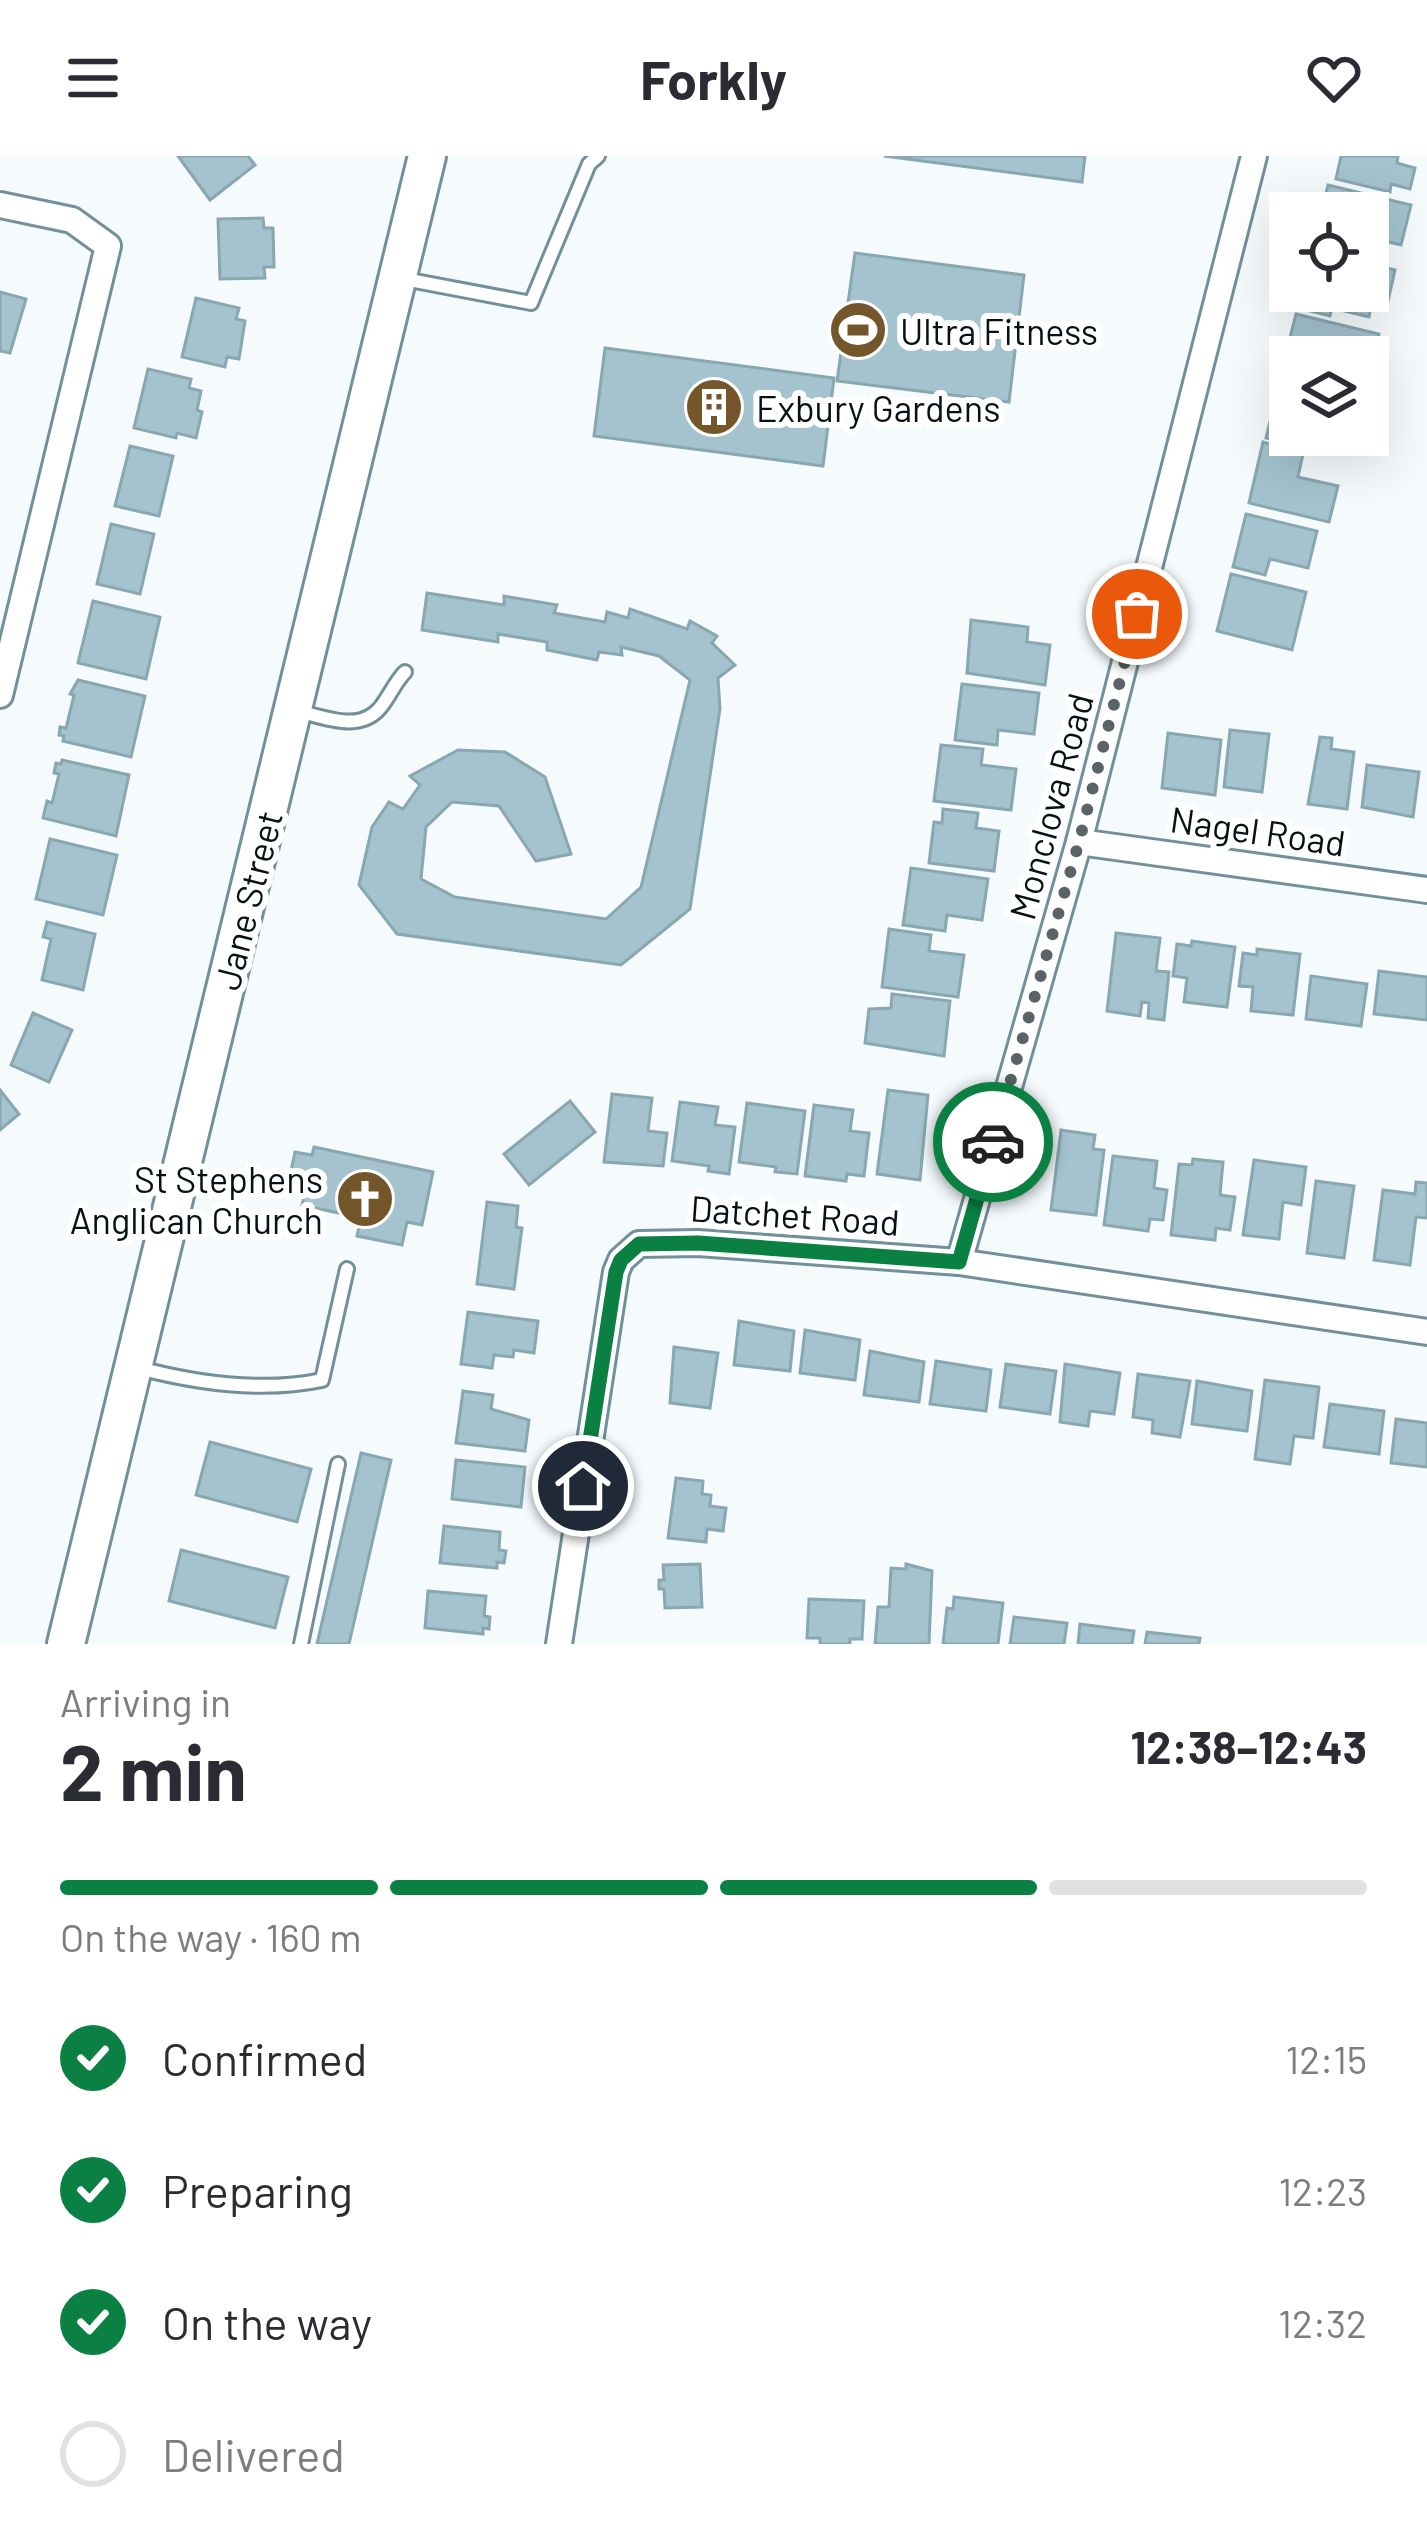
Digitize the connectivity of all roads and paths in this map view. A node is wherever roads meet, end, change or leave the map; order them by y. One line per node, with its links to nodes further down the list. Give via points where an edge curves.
1 (428, 156): 5 (main road, Jane Street)
2 (598, 156): 5 (lane, via 531,303)
3 (1254, 156): 9 (street, Monclova Road)
4 (0, 205): 7 (street, via 72,220 108,246)
5 (398, 277): 8 (main road, Jane Street)
6 (405, 672): 8 (lane, via 380,710 362,721)
7 (0, 695)
8 (293, 710): 14 (main road, Jane Street)
9 (1079, 842): 10 (street, Nagel Road); 11 (street, Monclova Road)
10 (1427, 890)
11 (959, 1262): 13 (street, Datchet Road); 18 (street, Datchet Road, via 664,1241 639,1244 621,1260)
12 (346, 1269): 14 (lane, via 322,1379 283,1388)
13 (1427, 1332)
14 (134, 1367): 16 (main road, Jane Street)
15 (338, 1464): 17 (lane)
16 (66, 1644)
17 (301, 1644)
18 (559, 1644)

